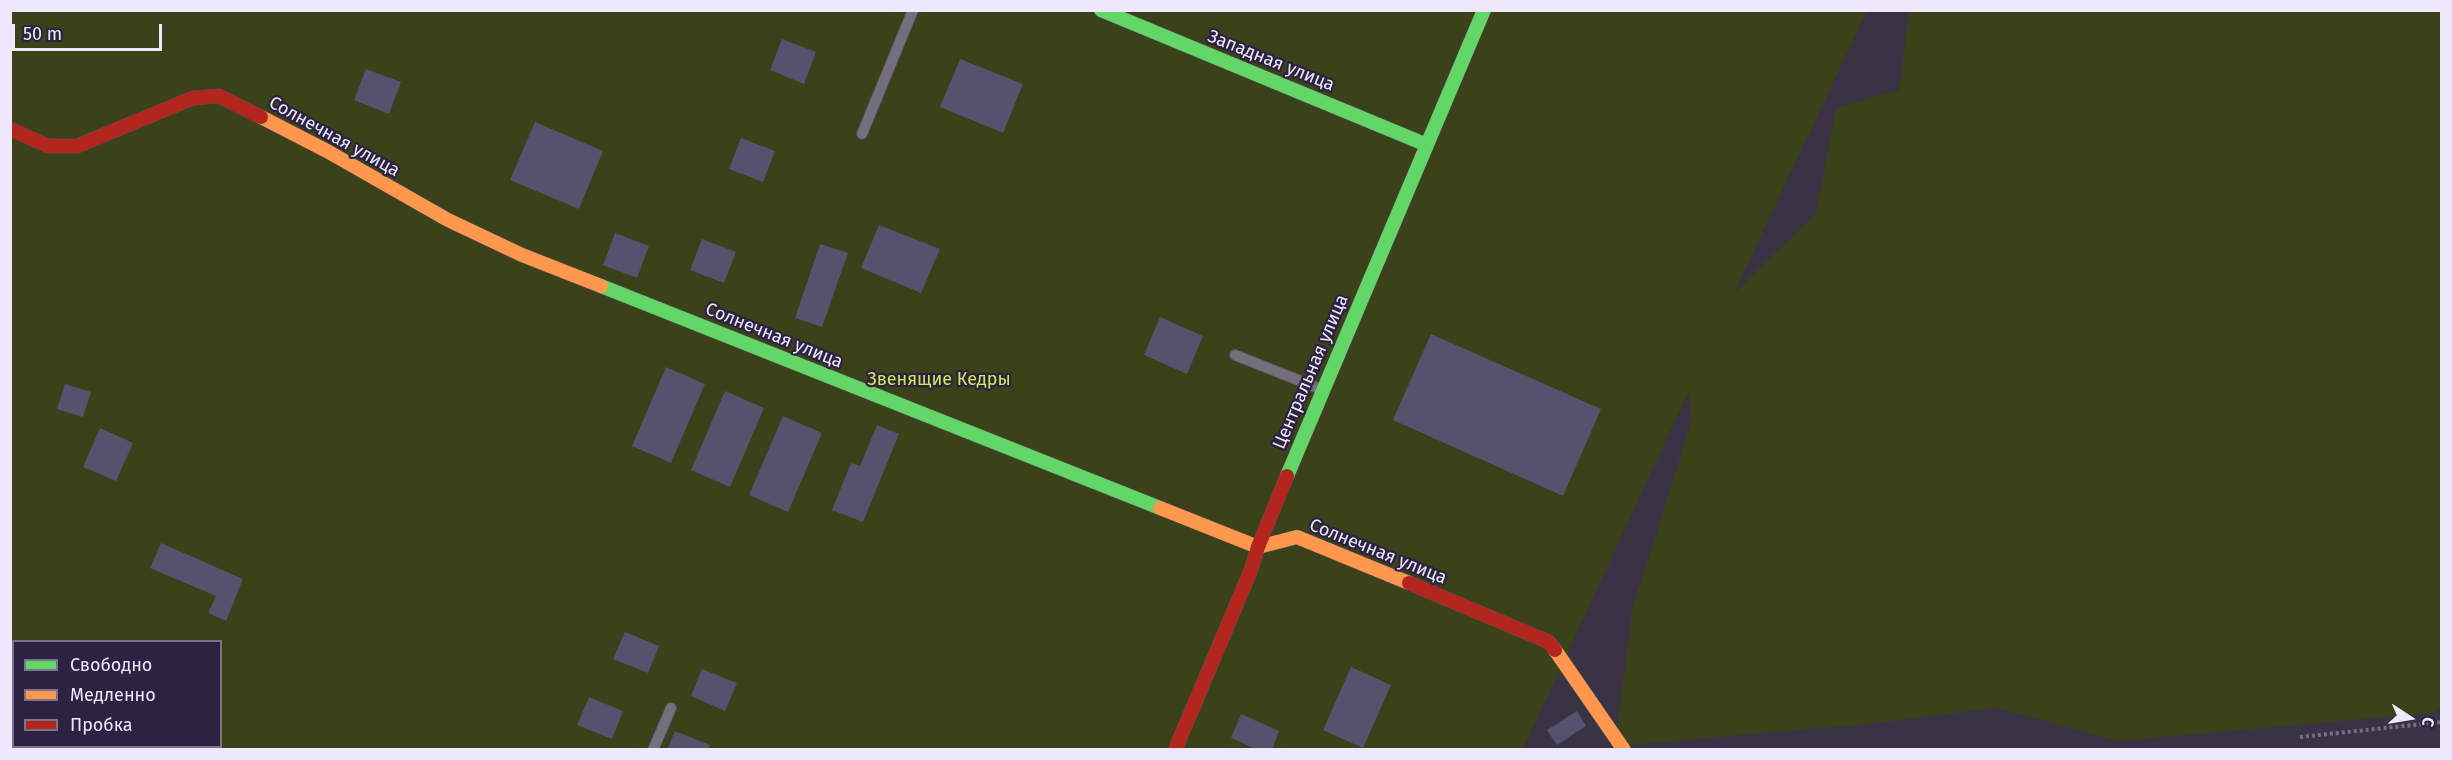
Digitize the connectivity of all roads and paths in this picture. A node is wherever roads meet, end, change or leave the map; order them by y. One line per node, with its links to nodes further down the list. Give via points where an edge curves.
1 (913, 10): 5 (lane)
2 (1101, 10): 6 (street, Западная улица)
3 (1484, 10): 6 (street, Центральная улица)
4 (10, 129): 9 (street, Солнечная улица, via 48,146 77,146 193,98 219,96 327,151 448,220 522,255)
5 (862, 134)
6 (1427, 145): 8 (street, Центральная улица)
7 (1235, 355): 8 (lane)
8 (1323, 390): 9 (street, Центральная улица)
9 (1258, 547): 14 (street, Центральная улица); 15 (street, Солнечная улица, via 1297,537 1549,642)
10 (671, 708): 13 (lane)
11 (2442, 722): 12 (path)
12 (2300, 737)
13 (653, 750)
14 (1175, 750)
15 (1624, 750)

